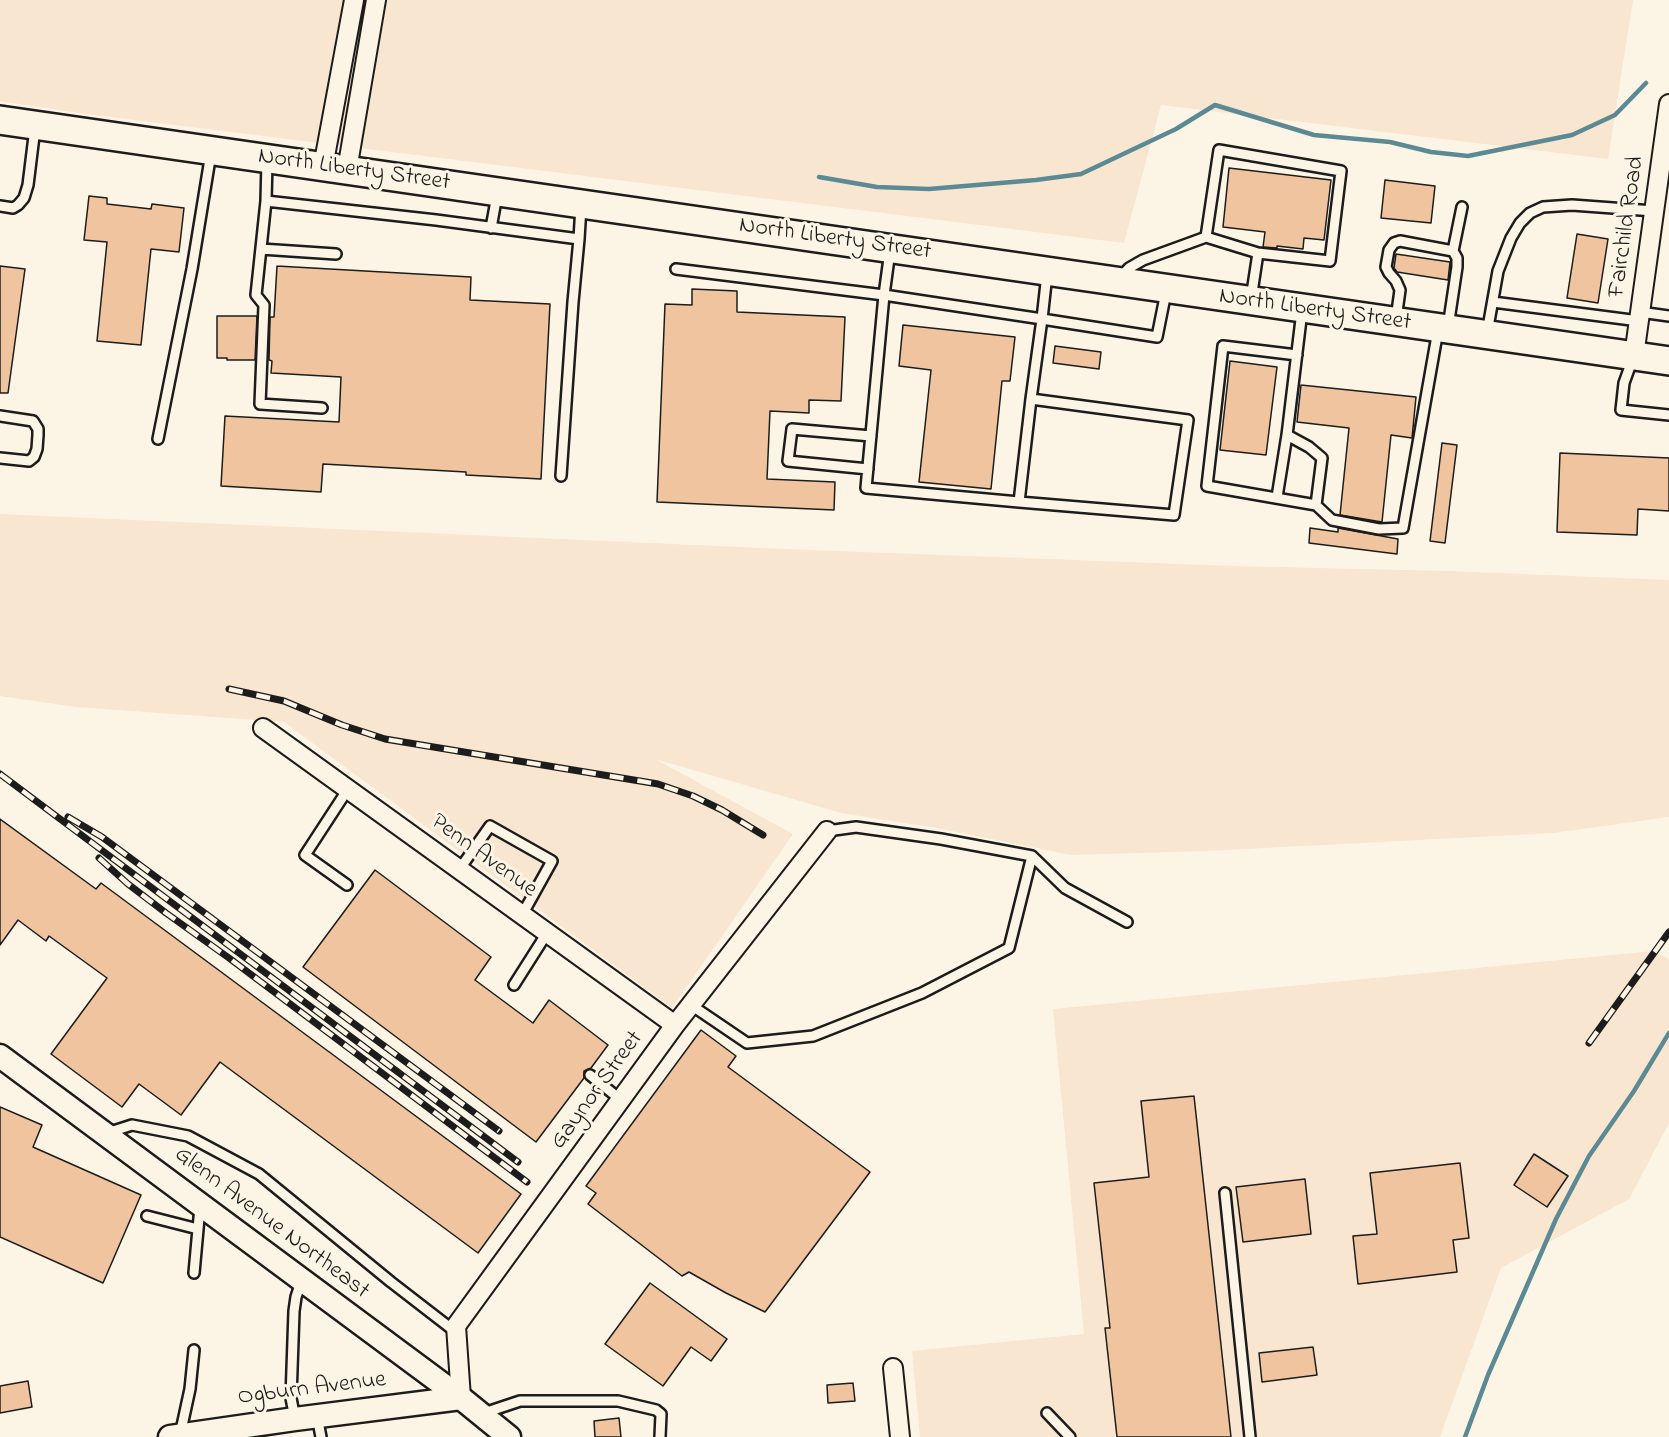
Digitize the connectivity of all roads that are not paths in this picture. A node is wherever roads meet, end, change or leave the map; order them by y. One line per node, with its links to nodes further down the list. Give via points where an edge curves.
1 (354, 0): 3 (street)
2 (376, 0): 4 (street)
3 (340, 75): 4 (street); 10 (street)
4 (363, 78): 10 (street)
5 (1669, 104): 16 (street, Fairchild Road)
6 (0, 120): 7 (main road, North Liberty Street)
7 (36, 125): 8 (main road, North Liberty Street); 14 (lane, via 24,198 13,208)
8 (211, 151): 9 (main road, North Liberty Street); 48 (lane)
9 (267, 159): 10 (main road, North Liberty Street); 12 (lane)
10 (335, 168): 11 (main road, North Liberty Street)
11 (497, 192): 13 (main road, North Liberty Street); 17 (lane)
12 (266, 201): 17 (lane); 21 (lane)
13 (581, 204): 19 (lane); 20 (main road, North Liberty Street)
14 (0, 206)
15 (1462, 207): 22 (lane)
16 (1654, 211): 31 (lane, via 1572,206 1543,207 1530,213 1511,238 1498,271); 33 (street, Fairchild Road)
17 (491, 228): 19 (lane)
18 (1206, 237): 23 (lane); 23 (lane, via 1219,150 1341,171 1330,261); 27 (lane, via 1143,260)
19 (579, 239): 51 (lane)
20 (890, 248): 26 (main road, North Liberty Street); 29 (lane)
21 (261, 249): 24 (lane); 43 (lane, via 256,295 264,304 260,404)
22 (1453, 251): 36 (lane, via 1394,243 1386,267 1400,290); 37 (lane, via 1457,267)
23 (1258, 253): 30 (lane)
24 (336, 254)
25 (676, 269): 29 (lane)
26 (1047, 271): 27 (main road, North Liberty Street); 35 (lane)
27 (1117, 282): 28 (main road, North Liberty Street)
28 (1166, 290): 30 (main road, North Liberty Street); 35 (lane, via 1157,337)
29 (884, 295): 35 (lane); 47 (lane)
30 (1251, 301): 32 (main road, North Liberty Street)
31 (1492, 302): 33 (lane); 38 (lane)
32 (1302, 308): 36 (main road, North Liberty Street); 39 (lane)
33 (1640, 316): 34 (lane); 40 (street, Fairchild Road)
34 (1669, 316)
35 (1042, 319): 42 (lane)
36 (1396, 322): 37 (main road, North Liberty Street)
37 (1443, 329): 38 (main road, North Liberty Street); 54 (lane, via 1403,528 1379,529 1332,520)
38 (1487, 335): 40 (main road, North Liberty Street)
39 (1297, 355): 46 (lane); 52 (lane, via 1223,346 1207,486)
40 (1634, 356): 41 (main road, North Liberty Street); 44 (lane, via 1624,383 1621,410)
41 (1669, 361)
42 (1031, 399): 53 (lane); 53 (lane, via 1188,420 1174,515)
43 (322, 408)
44 (1669, 415)
45 (0, 416): 49 (lane, via 33,421 38,435 37,449 29,461)
46 (1287, 435): 52 (lane); 54 (lane, via 1322,458)
47 (871, 436): 50 (lane); 50 (lane, via 792,429 788,461)
48 (158, 439)
49 (0, 458)
50 (868, 469): 53 (lane, via 866,488)
51 (561, 476)
52 (1277, 497): 54 (lane)
53 (1019, 502)
54 (1316, 505)
55 (263, 728): 56 (street, Penn Avenue)
56 (348, 789): 59 (street, Penn Avenue); 60 (lane, via 305,855)
57 (827, 831): 58 (lane, via 855,827); 65 (street, Gaynor Street)
58 (1032, 856): 62 (lane, via 1065,888); 65 (lane, via 1009,948 922,993 813,1036 747,1043)
59 (459, 870): 61 (street, Penn Avenue); 61 (lane, via 490,826 552,861)
60 (347, 885)
61 (522, 915): 63 (street, Penn Avenue)
62 (1127, 922)
63 (547, 933): 64 (lane); 66 (street, Penn Avenue)
64 (514, 985)
65 (691, 1005): 66 (street, Gaynor Street)
66 (675, 1025): 69 (street, Gaynor Street)
67 (0, 1056): 70 (street, Glenn Avenue Northeast)
68 (590, 1075): 69 (lane)
69 (621, 1100): 77 (street, Gaynor Street, via 456,1326)
70 (105, 1134): 72 (street, Glenn Avenue Northeast); 77 (lane, via 132,1125 188,1136 259,1174)
71 (1225, 1193): 89 (lane)
72 (201, 1205): 74 (lane); 76 (street, Glenn Avenue Northeast)
73 (147, 1216): 74 (lane)
74 (198, 1228): 75 (lane)
75 (194, 1273)
76 (302, 1280): 80 (street, Glenn Avenue Northeast); 83 (lane, via 294,1311 291,1389)
77 (457, 1332): 80 (street)
78 (194, 1350): 84 (lane)
79 (893, 1368): 87 (street)
80 (461, 1398): 82 (street, Glenn Avenue Northeast); 83 (street, Ogburn Avenue)
81 (1047, 1413): 88 (lane)
82 (480, 1414): 85 (street, Glenn Avenue Northeast); 86 (lane, via 520,1401 618,1401 661,1414)
83 (311, 1424): 84 (street, Ogburn Avenue)
84 (184, 1436)
85 (509, 1437)
86 (660, 1437)
87 (900, 1437)
88 (1070, 1437)
89 (1250, 1437)

